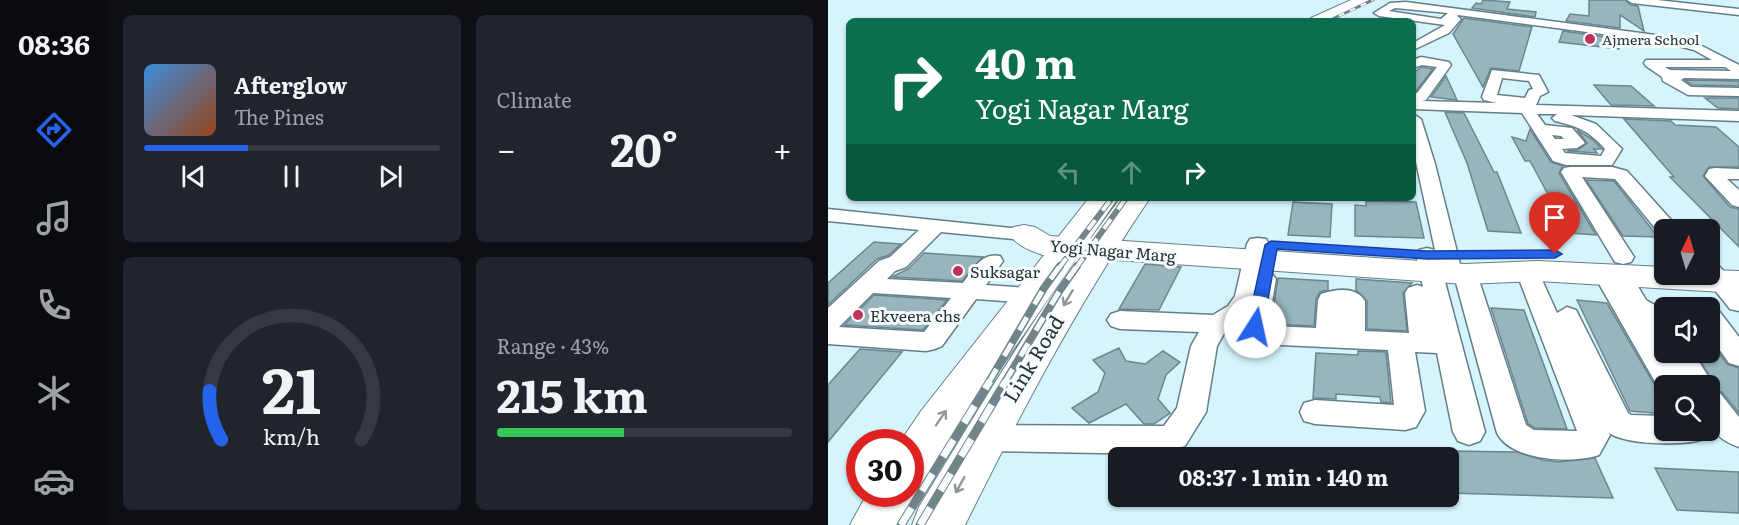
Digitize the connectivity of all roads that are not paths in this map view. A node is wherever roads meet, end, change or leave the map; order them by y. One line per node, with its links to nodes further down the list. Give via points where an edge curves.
1 (1419, 0): 2 (street, via 1451,5)
2 (1457, 0)
3 (1468, 0): 7 (street)
4 (1632, 0): 6 (street)
5 (1379, 5): 7 (street); 9 (main road); 10 (main road); 11 (street, via 1383,15)
6 (1706, 8): 8 (street); 13 (street)
7 (1459, 12): 12 (street, via 1443,22); 14 (street, via 1596,23); 15 (street, via 1445,31)
8 (1739, 12)
9 (1328, 18)
10 (1353, 18)
11 (1409, 18)
12 (1416, 19)
13 (1724, 22)
14 (1681, 45): 16 (street); 16 (street, via 1660,45 1678,58); 18 (street, via 1698,48)
15 (1416, 46)
16 (1706, 60): 18 (street)
17 (1416, 63): 20 (street, via 1445,65 1421,97)
18 (1732, 70): 18 (street, via 1650,63 1667,74); 19 (street, via 1668,78 1688,91)
19 (1739, 92)
20 (1416, 96)
21 (1739, 97): 23 (street, via 1706,100 1720,111)
22 (1416, 105): 24 (street, via 1530,119)
23 (1739, 111)
24 (1739, 116)
25 (1416, 135): 38 (street)
26 (1739, 174): 28 (street, via 1714,176)
27 (1132, 201): 32 (main road, Link Road)
28 (1739, 201)
29 (828, 216): 31 (street)
30 (1657, 219): 37 (street, via 1621,175 1570,172)
31 (935, 226): 33 (street); 41 (street)
32 (1092, 231): 33 (main road, Yogi Nagar Marg, via 1043,245); 34 (main road, Yogi Nagar Marg); 43 (main road, Link Road); 60 (main road, Link Road, one-way to 60)
33 (1024, 234)
34 (1263, 253): 38 (main road, Yogi Nagar Marg); 48 (street, via 1247,296 1236,312); 51 (street, via 1255,327 1260,335)
35 (992, 261): 42 (street)
36 (1654, 261): 37 (main road, Yogi Nagar Marg)
37 (1616, 269): 38 (main road, Yogi Nagar Marg); 39 (main road, Yogi Nagar Marg); 40 (main road, Yogi Nagar Marg); 45 (street, via 1637,305); 54 (street)
38 (1440, 270): 39 (main road, Yogi Nagar Marg); 39 (street, via 1513,433 1530,443 1588,445 1594,435); 51 (street, via 1423,333); 52 (street)
39 (1527, 271)
40 (1726, 276)
41 (867, 285): 42 (street); 47 (street)
42 (968, 292): 43 (street); 50 (street, via 933,339 926,342)
43 (1030, 296): 61 (main road, Link Road, one-way to 43)
44 (1567, 316): 57 (street, via 1617,422 1626,428)
45 (1654, 316)
46 (1120, 320): 48 (street)
47 (828, 322)
48 (1217, 324): 60 (street, via 1204,346 1191,412 1174,437 1156,441)
49 (1720, 329): 53 (street)
50 (828, 335)
51 (1409, 342): 52 (street); 55 (street, via 1410,411 1405,418)
52 (1449, 344): 58 (street)
53 (1736, 349)
54 (1667, 375)
55 (1315, 412)
56 (1720, 416): 59 (street)
57 (1654, 429)
58 (1469, 432)
59 (1739, 434)
60 (985, 438): 64 (main road, Link Road, one-way to 64)
61 (924, 445)
62 (887, 507): 63 (main road)
63 (876, 525)
64 (938, 525)

